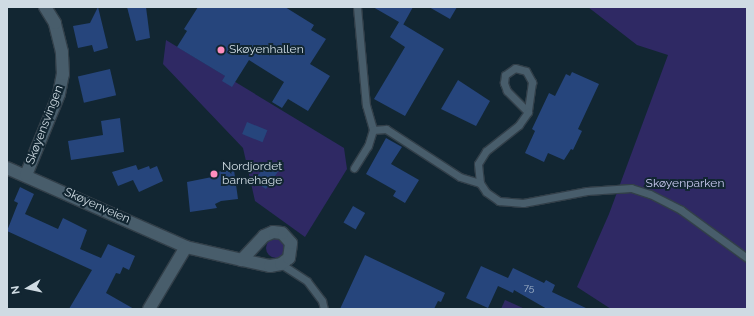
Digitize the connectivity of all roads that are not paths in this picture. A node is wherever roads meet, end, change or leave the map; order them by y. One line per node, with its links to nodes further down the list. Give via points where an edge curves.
1 (45, 7): 7 (street, Skøyensvingen, via 55,23 62,52 63,74 59,94)
2 (357, 7): 4 (lane, via 366,105)
3 (528, 112): 3 (lane, via 507,91 504,83 505,75 515,68 526,71 532,82); 8 (lane, via 519,125 486,151 478,164)
4 (373, 130): 6 (lane, via 368,146); 8 (lane, via 386,129 460,177)
5 (7, 168): 7 (street, Skøyenveien)
6 (354, 168)
7 (26, 175): 9 (street, Skøyenveien)
8 (480, 183): 10 (lane, via 486,192 499,201 510,203 523,203 599,189 630,188 650,194 681,210)
9 (186, 246): 11 (street, Skøyenveien); 13 (street)
10 (747, 258)
11 (242, 260): 12 (street, Skøyenveien, via 270,266); 12 (street, via 264,236 278,232 285,235 292,247 289,258)
12 (281, 264): 14 (lane, via 306,281 322,301)
13 (149, 309)
14 (324, 309)

